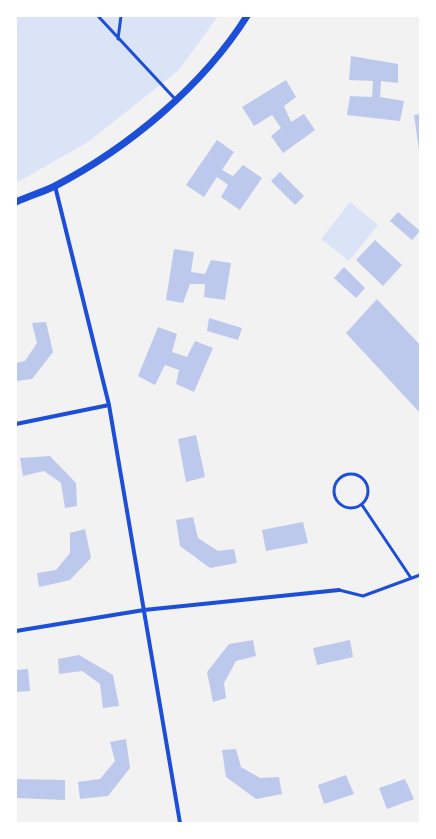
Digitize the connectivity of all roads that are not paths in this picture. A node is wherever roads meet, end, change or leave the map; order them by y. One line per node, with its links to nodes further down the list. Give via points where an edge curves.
1 (98, 16): 4 (lane)
2 (121, 16): 4 (lane)
3 (246, 16): 5 (street, via 206,68)
4 (118, 39): 5 (lane)
5 (176, 100): 6 (street, via 136,134)
6 (55, 186): 7 (street); 8 (street)
7 (16, 202)
8 (110, 405): 9 (street); 14 (street)
9 (16, 424)
10 (362, 505): 10 (lane, via 368,495 365,481 356,475 348,474 342,477 334,489 338,502 349,508); 12 (lane)
11 (420, 575): 12 (lane)
12 (411, 578): 13 (lane, via 363,596)
13 (339, 590): 14 (street)
14 (144, 610): 15 (street); 16 (street)
15 (16, 630)
16 (180, 823)

